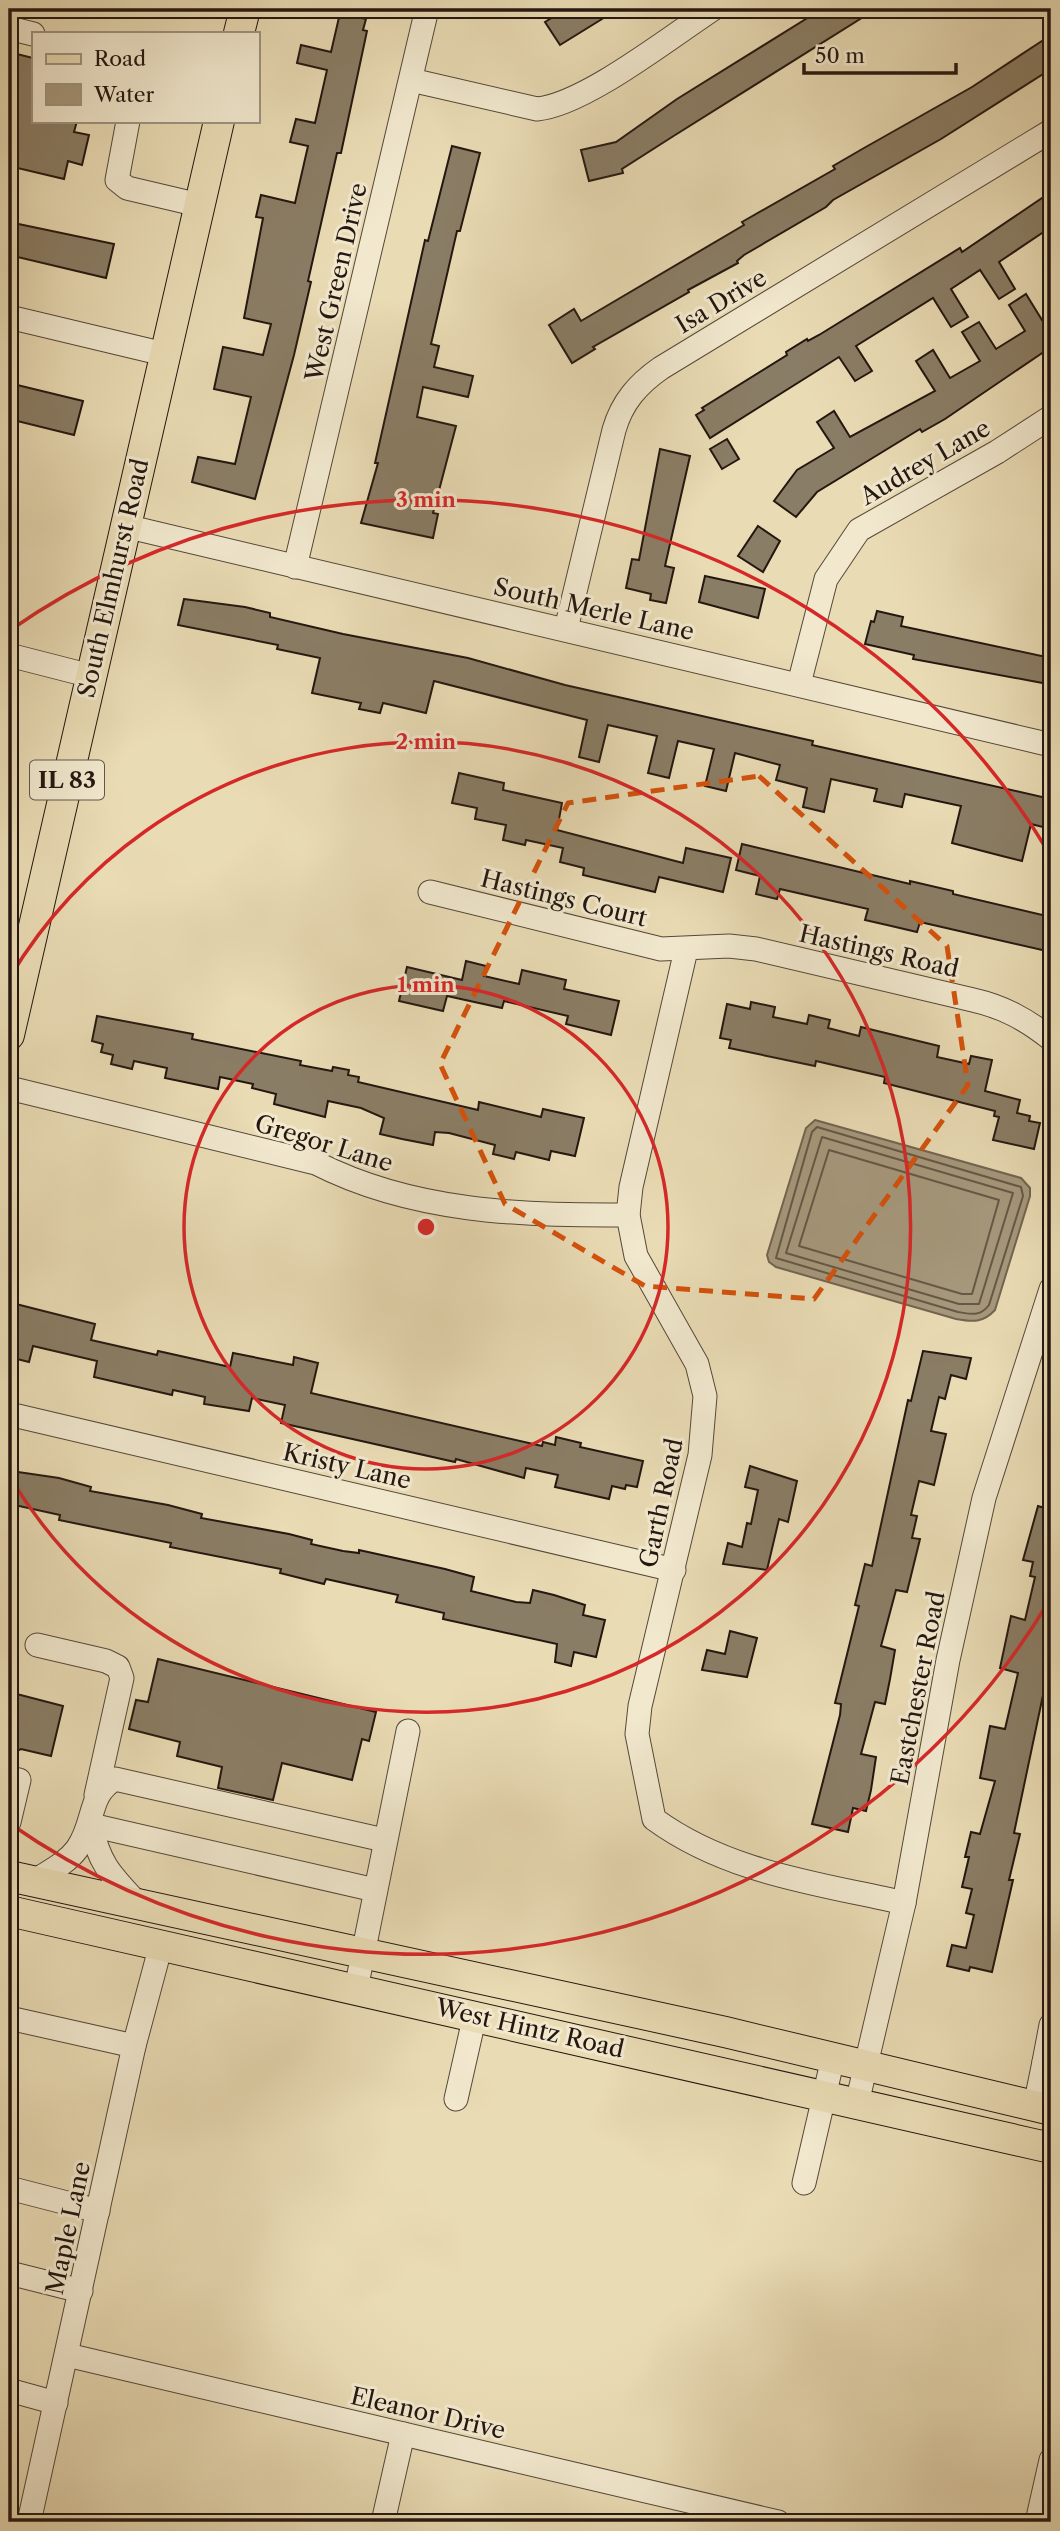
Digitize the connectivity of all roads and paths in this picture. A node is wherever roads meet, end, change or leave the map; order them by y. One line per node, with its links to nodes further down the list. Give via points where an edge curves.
1 (245, 9): 5 (main road)
2 (427, 9): 7 (street, West Green Drive)
3 (713, 9): 7 (street, via 578,97 551,108 537,109)
4 (9, 28): 6 (street)
5 (239, 32)
6 (32, 34)
7 (411, 80): 16 (street, West Green Drive)
8 (128, 122): 11 (street, via 117,180 127,188)
9 (219, 122): 11 (main road, South Elmhurst Road / IL 83)
10 (1051, 131): 17 (street, Isa Drive, via 661,368 635,390 620,410 614,430)
11 (199, 205): 13 (main road, South Elmhurst Road / IL 83)
12 (9, 317): 13 (street)
13 (164, 354): 15 (main road, South Elmhurst Road / IL 83)
14 (1051, 417): 20 (street, Audrey Lane, via 859,530 826,579)
15 (125, 526): 16 (street, South Merle Lane); 19 (main road, South Elmhurst Road / IL 83)
16 (295, 567): 17 (street, South Merle Lane)
17 (565, 629): 20 (street, South Merle Lane)
18 (9, 655): 19 (street)
19 (91, 676): 24 (main road, South Elmhurst Road / IL 83)
20 (799, 684): 21 (street, South Merle Lane)
21 (1051, 744)
22 (430, 892): 23 (street, Hastings Court, via 661,949)
23 (686, 950): 25 (street, Hastings Road, via 756,949 973,1000 1027,1020); 27 (street, Garth Road)
24 (10, 1024)
25 (1051, 1039)
26 (9, 1088): 27 (street, Gregor Lane, via 316,1163 346,1178 447,1205 519,1214)
27 (628, 1215): 30 (street, Garth Road, via 636,1256 696,1364 705,1396 700,1455)
28 (1051, 1289): 40 (street, Eastchester Road, via 984,1498 948,1660)
29 (9, 1414): 30 (street, Kristy Lane)
30 (674, 1570): 40 (street, Garth Road, via 637,1734 654,1819 679,1837 733,1863)
31 (37, 1645): 34 (street, via 118,1667 122,1678)
32 (408, 1731): 37 (street)
33 (9, 1778): 35 (street, via 19,1780)
34 (96, 1795): 36 (street); 37 (street, via 115,1779)
35 (9, 1822)
36 (91, 1825): 38 (street, via 66,1861); 39 (street); 41 (street, via 106,1871)
37 (384, 1840): 39 (street)
38 (21, 1879): 41 (main road, West Hintz Road)
39 (375, 1891): 44 (street)
40 (904, 1903): 52 (street, Eastchester Road)
41 (139, 1905): 44 (main road, West Hintz Road)
42 (9, 1911): 43 (main road, West Hintz Road)
43 (161, 1945): 45 (main road, West Hintz Road); 49 (street, Maple Lane)
44 (363, 1954): 45 (street); 50 (main road, West Hintz Road)
45 (356, 1989): 46 (main road, West Hintz Road)
46 (475, 2015): 53 (main road, West Hintz Road); 54 (street)
47 (9, 2018): 49 (street)
48 (1051, 2025): 51 (street)
49 (134, 2046): 60 (street, Maple Lane)
50 (833, 2058): 52 (main road, West Hintz Road); 53 (street)
51 (1048, 2063): 56 (street)
52 (865, 2065): 55 (street, Eastchester Road); 56 (main road, West Hintz Road)
53 (824, 2095): 55 (main road, West Hintz Road); 58 (street)
54 (456, 2099)
55 (858, 2103): 57 (main road, West Hintz Road)
56 (1043, 2108)
57 (1051, 2148)
58 (804, 2183)
59 (9, 2188): 60 (street)
60 (98, 2211): 62 (street, Maple Lane)
61 (9, 2273): 62 (street)
62 (81, 2291): 63 (street, Maple Lane)
63 (67, 2355): 65 (street, Maple Lane); 66 (street, Eleanor Drive)
64 (9, 2390): 65 (street)
65 (56, 2403): 69 (street, Maple Lane)
66 (403, 2434): 68 (street, Eleanor Drive); 70 (street)
67 (1051, 2460): 72 (street)
68 (734, 2518): 71 (street, Eleanor Drive)
69 (29, 2522)
70 (383, 2522)
71 (778, 2522)
72 (1037, 2522)

